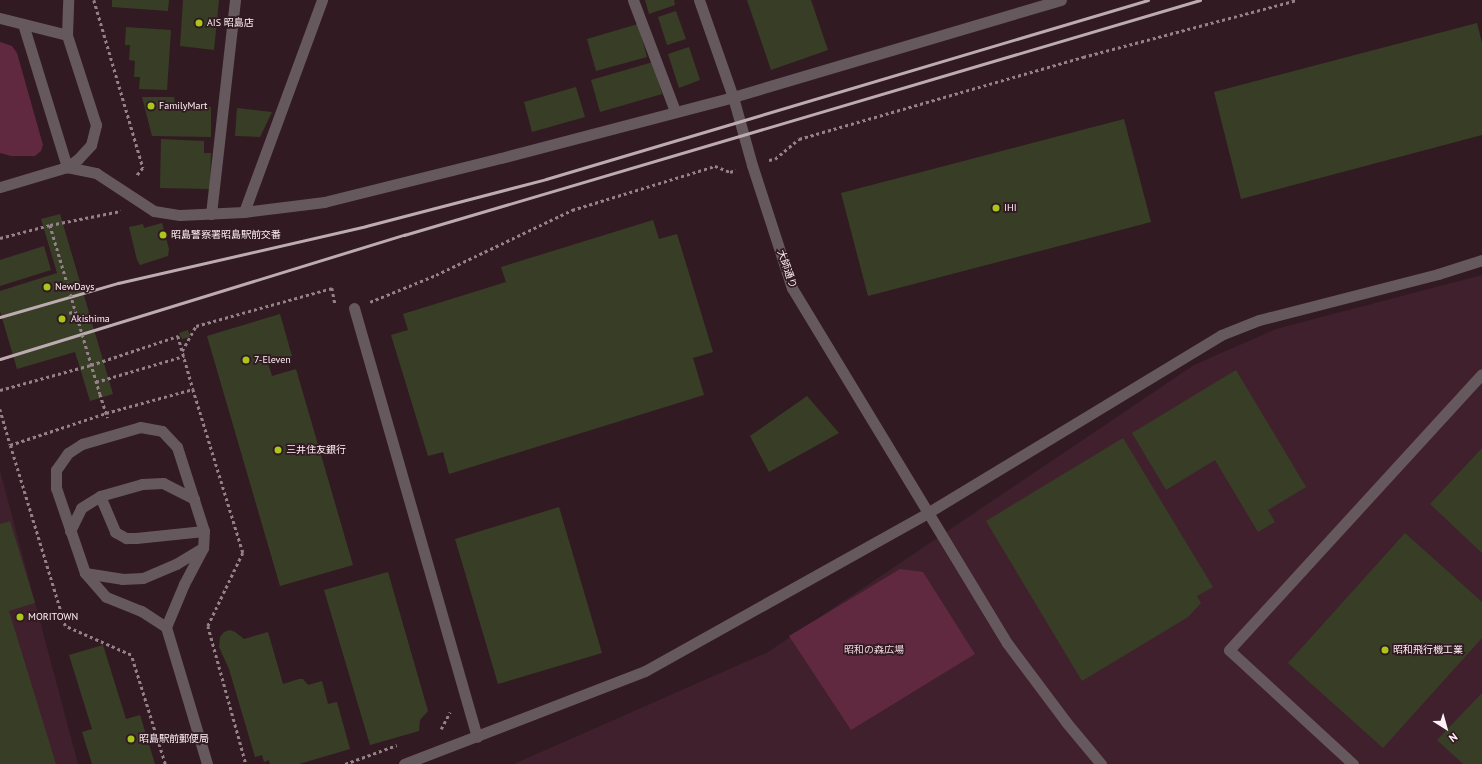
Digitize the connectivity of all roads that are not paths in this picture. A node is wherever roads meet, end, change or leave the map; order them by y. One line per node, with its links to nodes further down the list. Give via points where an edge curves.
1 (68, 0): 9 (street)
2 (235, 0): 15 (street)
3 (322, 0): 14 (street)
4 (633, 0): 11 (street)
5 (699, 0): 10 (street, 大師通り)
6 (1061, 0): 10 (street)
7 (0, 18): 8 (street)
8 (23, 24): 9 (street); 12 (street)
9 (67, 35): 12 (street, via 96,125 91,145)
10 (733, 97): 11 (street); 21 (street, 大師通り, via 792,288)
11 (675, 111): 14 (street, via 324,202)
12 (67, 167): 13 (street); 15 (street, via 96,173 154,211 180,215)
13 (0, 187)
14 (244, 212): 15 (street)
15 (211, 214)
16 (1482, 260): 21 (street, via 1438,274 1259,320 1222,335)
17 (354, 308): 27 (street)
18 (1482, 374): 31 (street, via 1229,650)
19 (100, 496): 20 (street, via 142,484 163,483); 22 (street, via 81,508); 23 (street, via 115,532 126,538)
20 (194, 499): 22 (street, via 178,447 162,431 140,427 82,444 68,452 56,470 56,488); 23 (street)
21 (929, 512): 27 (street, via 645,671); 30 (street, 大師通り, via 1007,643)
22 (70, 531): 25 (street)
23 (204, 531): 24 (street)
24 (203, 548): 25 (street, via 176,564 143,578 122,579); 26 (street)
25 (85, 573): 26 (street, via 106,597 141,612)
26 (166, 627): 28 (street)
27 (477, 737): 29 (street)
28 (206, 764)
29 (404, 764)
30 (1101, 764)
31 (1353, 764)

